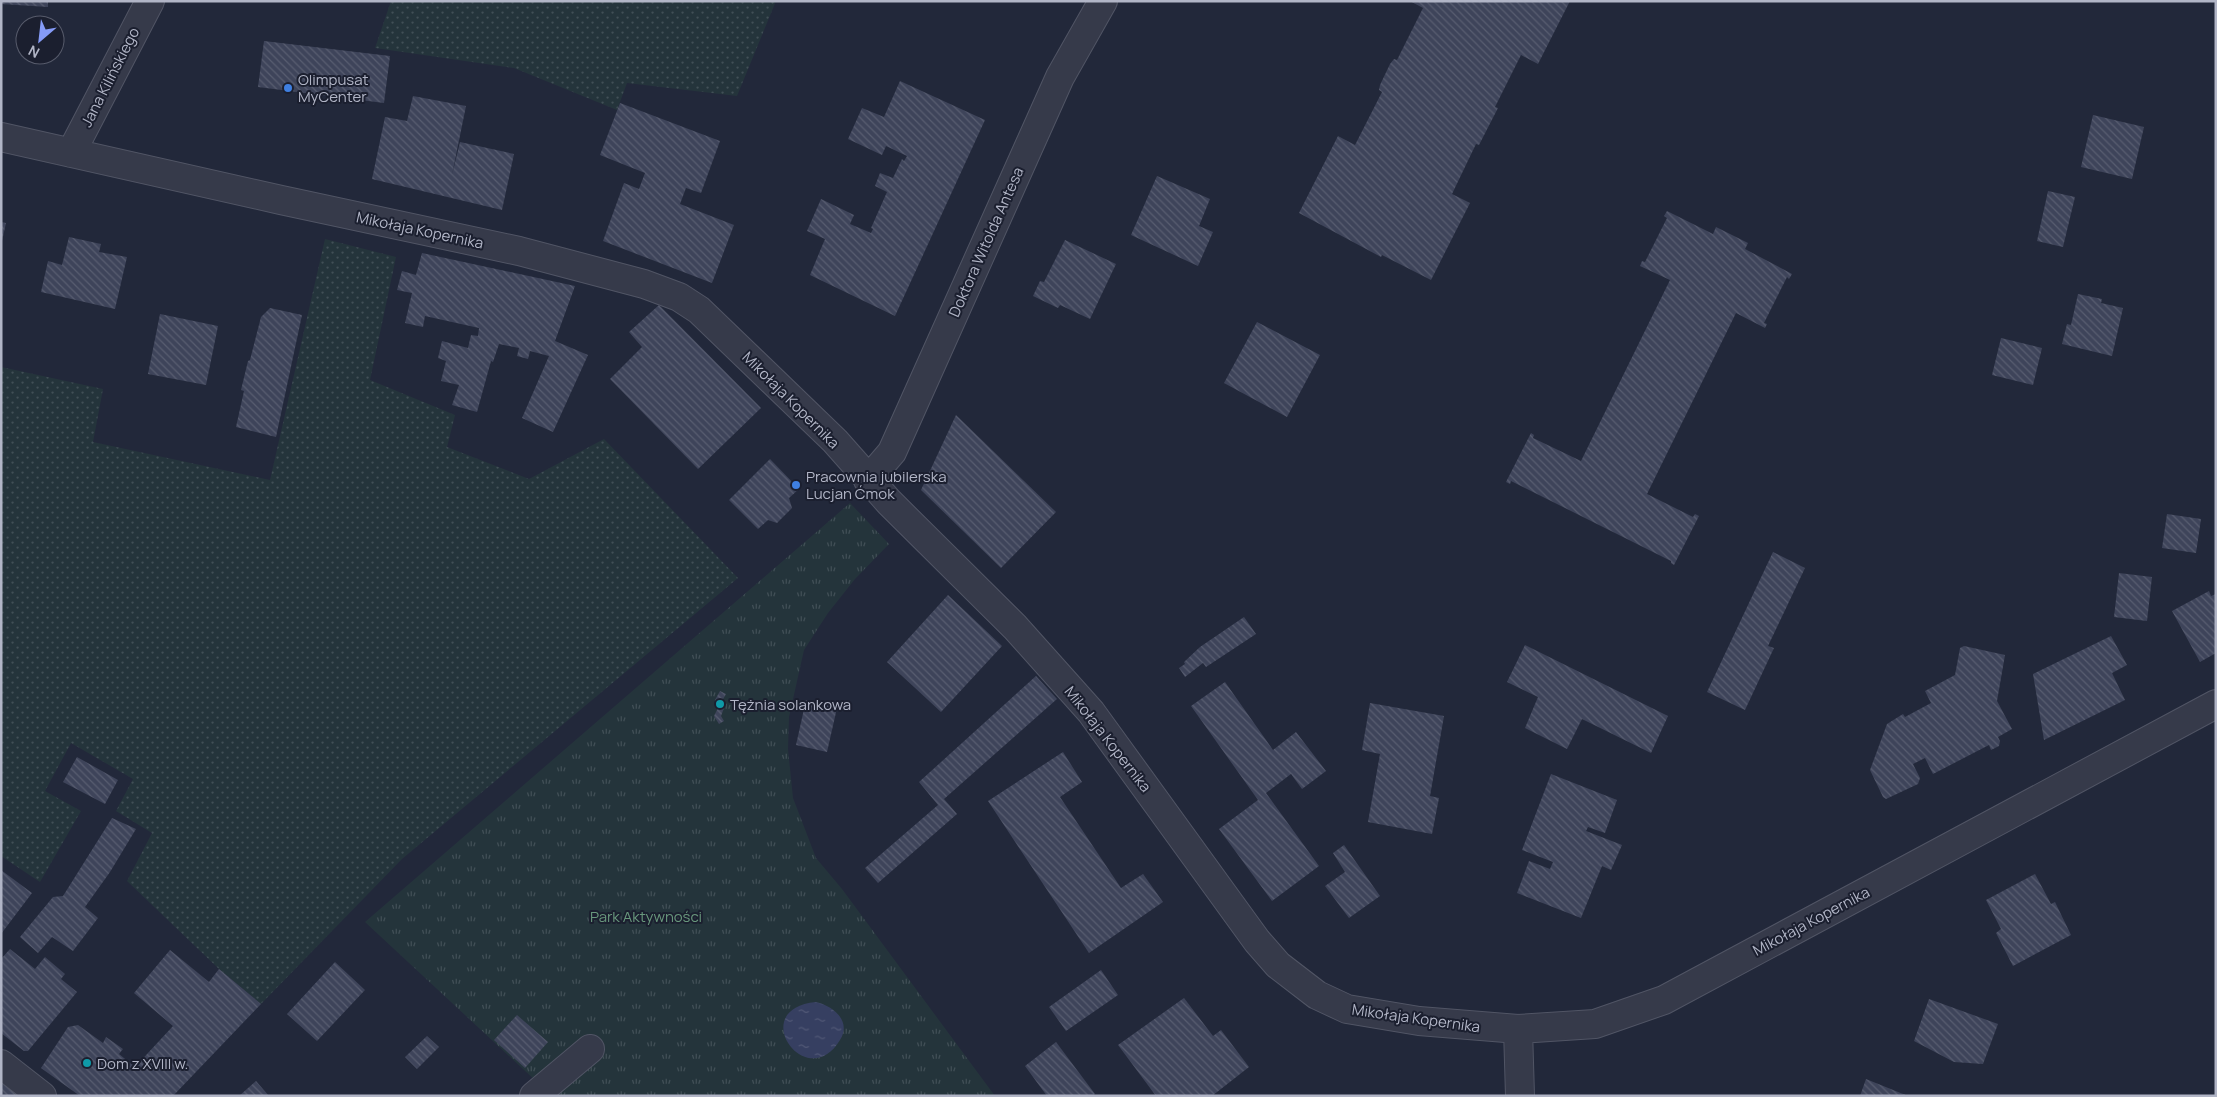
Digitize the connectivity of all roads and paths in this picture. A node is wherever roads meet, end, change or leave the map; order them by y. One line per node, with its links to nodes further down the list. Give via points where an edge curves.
1 (150, 1): 4 (street, Jana Kilińskiego)
2 (1103, 1): 5 (street, Doktora Witolda Antesa, via 1060,77 892,452)
3 (1, 137): 4 (street, Mikołaja Kopernika)
4 (71, 153): 5 (street, Mikołaja Kopernika, via 519,251 644,284 679,297 699,310 835,441)
5 (868, 480): 7 (street, Mikołaja Kopernika, via 1015,627 1092,712 1257,941 1299,983 1347,1009 1420,1021)
6 (2216, 704): 7 (street, Mikołaja Kopernika, via 1664,1000 1595,1024)
7 (1518, 1029): 12 (street)
8 (590, 1049): 11 (street)
9 (1, 1064): 10 (street)
10 (42, 1096)
11 (534, 1096)
12 (1520, 1096)

